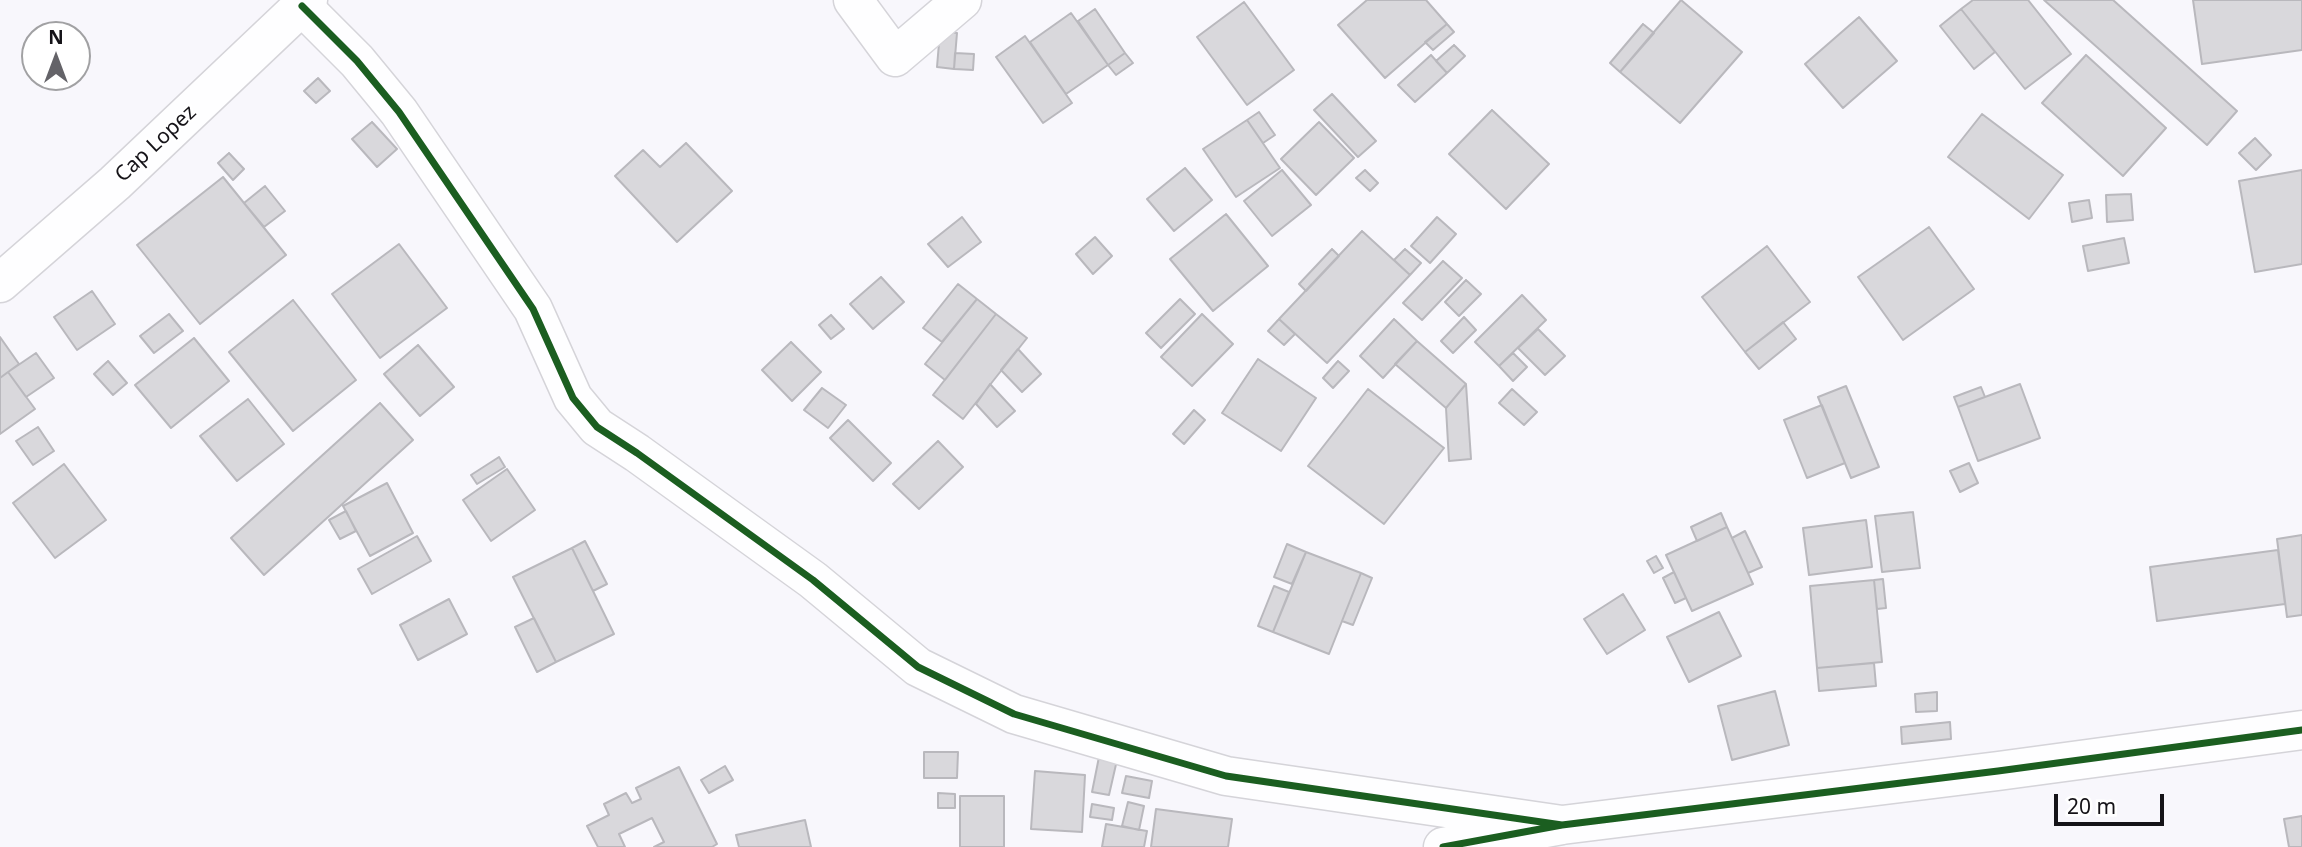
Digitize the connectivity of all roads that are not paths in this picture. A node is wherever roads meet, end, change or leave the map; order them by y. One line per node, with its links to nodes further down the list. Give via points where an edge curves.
1 (853, 0): 2 (street, via 895,57)
2 (962, 0)
3 (305, 3): 4 (street, Cap Lopez, via 115,183); 6 (street, via 399,112 533,310 573,398 597,427 813,580 918,667 1014,714 1226,776)
4 (0, 283)
5 (2302, 730): 6 (street)
6 (1562, 825): 7 (street)
7 (1443, 847)

